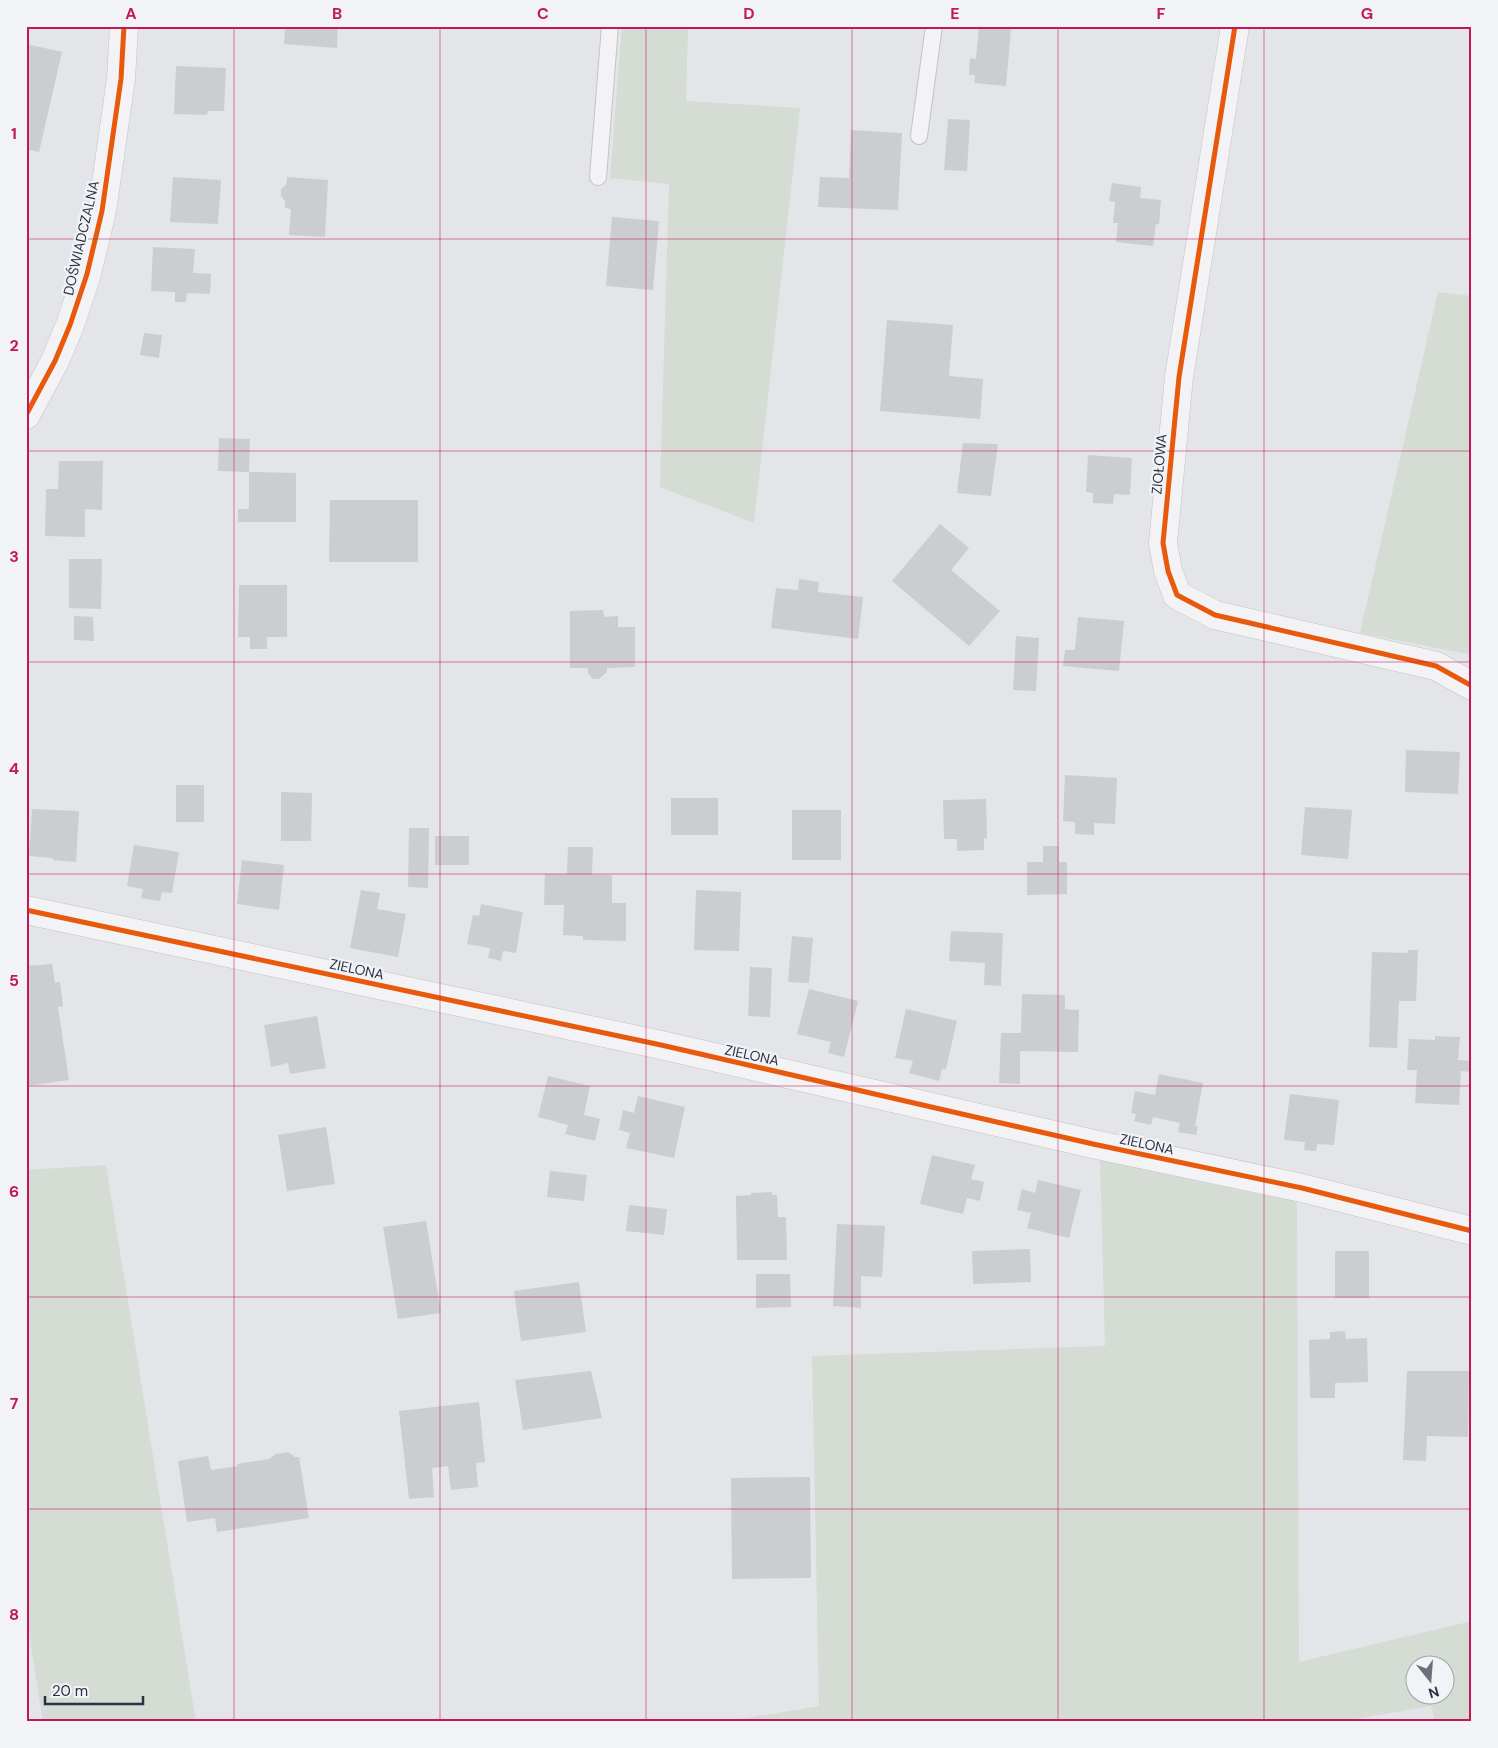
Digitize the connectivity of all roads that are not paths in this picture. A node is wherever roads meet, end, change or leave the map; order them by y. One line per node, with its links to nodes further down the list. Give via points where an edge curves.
1 (124, 26): 7 (street, DOŚWIADCZALNA, via 121,79 102,211 70,325)
2 (610, 26): 6 (lane)
3 (934, 26): 5 (lane)
4 (1235, 26): 8 (street, ZIOŁOWA, via 1179,377 1163,543 1168,571 1177,595 1215,615 1436,666)
5 (919, 136)
6 (598, 177)
7 (26, 415)
8 (1472, 686)
9 (26, 910): 10 (street, ZIELONA, via 651,1043 1302,1188)
10 (1472, 1231)

